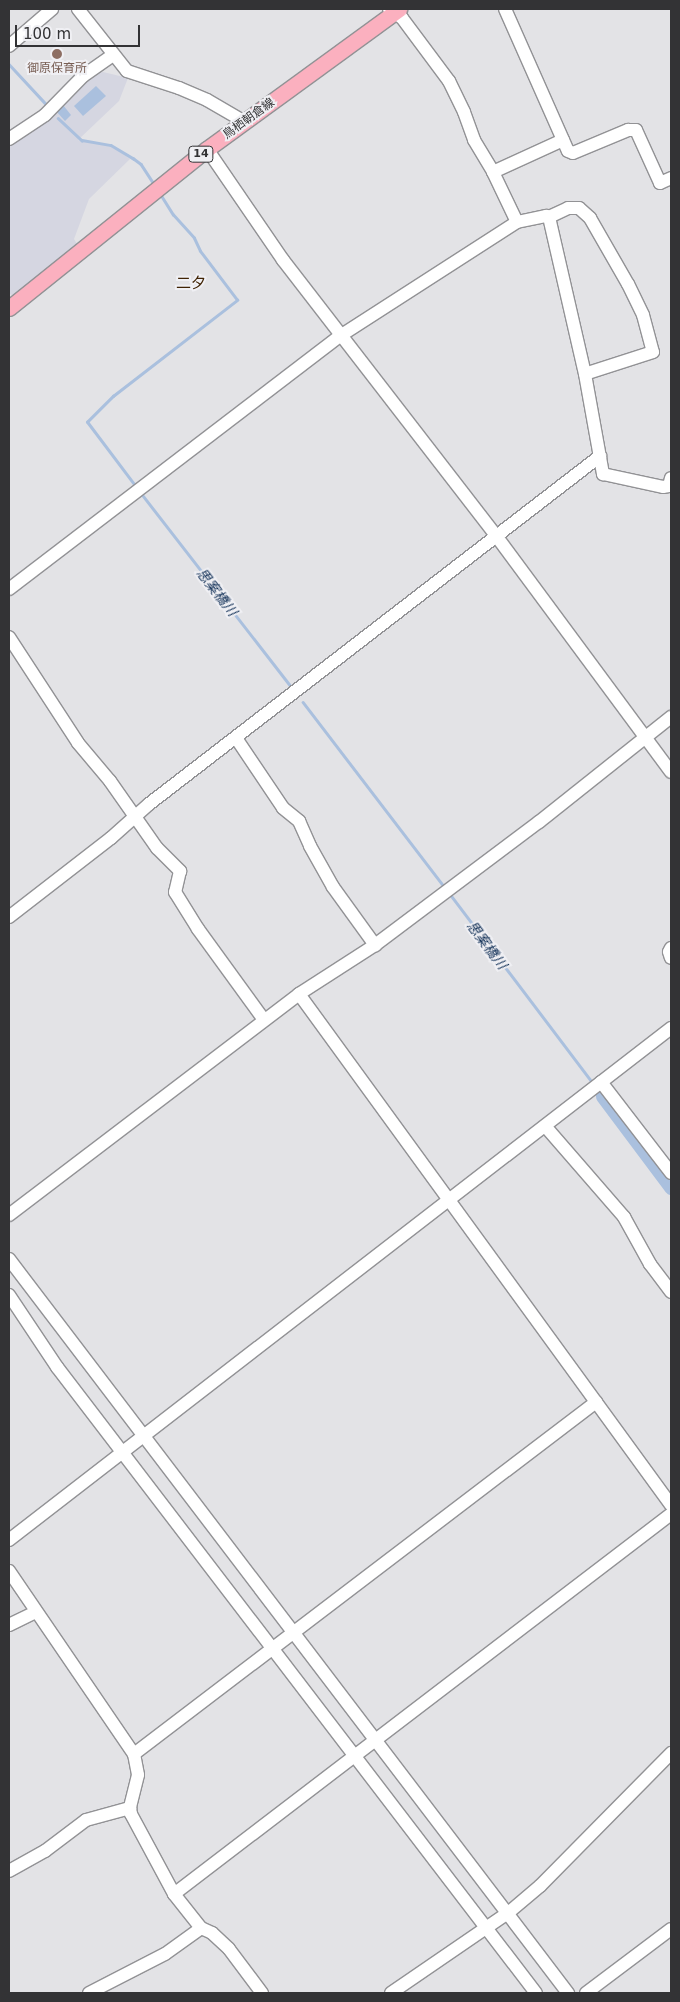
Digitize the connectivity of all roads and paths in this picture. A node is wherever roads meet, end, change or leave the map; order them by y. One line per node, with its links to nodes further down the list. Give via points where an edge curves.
1 (52, 9): 5 (street)
2 (78, 9): 6 (street)
3 (505, 9): 9 (street)
4 (394, 10): 7 (main road, 鳥栖朝倉線 / 14); 11 (street, via 449,81 474,140)
5 (9, 46)
6 (113, 55): 7 (street, via 134,75 179,88); 8 (street, via 83,76 45,115)
7 (245, 122): 10 (main road, 鳥栖朝倉線 / 14)
8 (9, 139)
9 (563, 140): 11 (street); 12 (street, via 568,151 573,153 628,130 636,130 660,183)
10 (207, 149): 15 (main road, 鳥栖朝倉線 / 14); 16 (street)
11 (494, 172): 14 (street)
12 (671, 178)
13 (549, 217): 14 (street); 17 (street); 17 (street, via 568,208 579,208 590,218 643,315 653,352)
14 (517, 222): 16 (street)
15 (10, 305)
16 (340, 336): 20 (street); 21 (street)
17 (585, 374): 18 (street)
18 (600, 456): 19 (street, via 603,474 663,487 669,486); 20 (street)
19 (671, 478)
20 (497, 536): 24 (street); 25 (street)
21 (9, 589)
22 (9, 637): 27 (street, via 78,743)
23 (671, 717): 24 (street)
24 (645, 737): 26 (street); 29 (street, via 539,822)
25 (236, 738): 27 (street); 29 (street, via 283,808 299,820 329,881)
26 (671, 772)
27 (135, 816): 28 (street); 33 (street, via 157,848 180,871 175,892)
28 (9, 917)
29 (375, 945): 32 (street)
30 (671, 948): 31 (street)
31 (671, 958)
32 (299, 994): 33 (street); 38 (street)
33 (264, 1020): 39 (street)
34 (671, 1028): 35 (street)
35 (597, 1085): 36 (street); 37 (street)
36 (545, 1126): 38 (street); 41 (street, via 624,1218 650,1264)
37 (671, 1173)
38 (448, 1200): 43 (street); 44 (street)
39 (9, 1215)
40 (9, 1258): 44 (street)
41 (671, 1292)
42 (9, 1295): 45 (street, via 38,1340)
43 (596, 1402): 46 (street); 52 (street)
44 (143, 1434): 45 (street); 52 (street)
45 (122, 1450): 48 (street); 53 (street)
46 (671, 1506)
47 (671, 1514): 54 (street)
48 (9, 1540)
49 (9, 1571): 50 (street)
50 (36, 1612): 51 (street); 56 (street)
51 (9, 1625)
52 (294, 1633): 53 (street); 54 (street)
53 (274, 1649): 56 (street); 57 (street)
54 (376, 1738): 57 (street); 61 (street)
55 (671, 1753): 61 (street, via 540,1886)
56 (134, 1754): 58 (street, via 138,1775)
57 (354, 1754): 60 (street); 63 (street)
58 (130, 1808): 59 (street, via 86,1820 37,1857); 60 (street, via 135,1825)
59 (9, 1872)
60 (174, 1894): 62 (street)
61 (508, 1913): 63 (street); 69 (street)
62 (201, 1928): 65 (street, via 165,1954); 66 (street, via 212,1933 229,1949)
63 (487, 1928): 67 (street); 68 (street)
64 (671, 1929): 70 (street)
65 (89, 1993)
66 (262, 1993)
67 (391, 1993)
68 (536, 1993)
69 (568, 1993)
70 (586, 1993)

